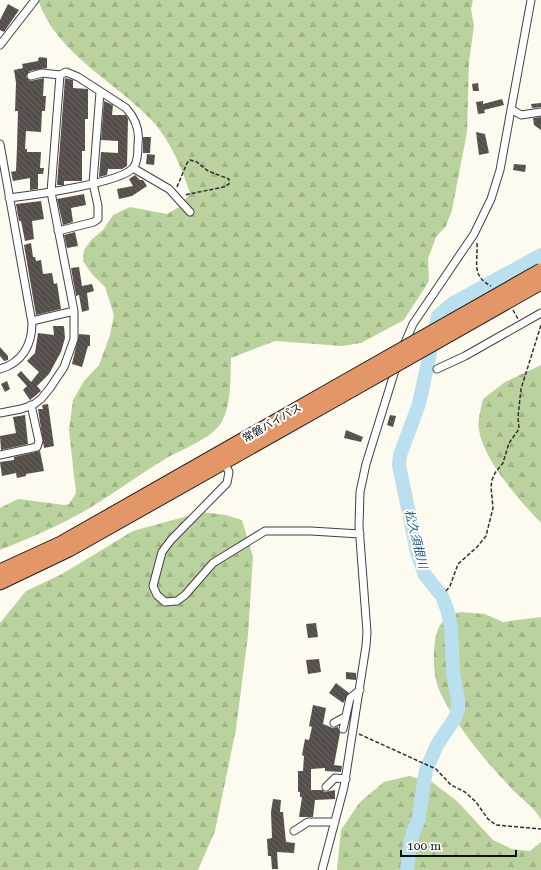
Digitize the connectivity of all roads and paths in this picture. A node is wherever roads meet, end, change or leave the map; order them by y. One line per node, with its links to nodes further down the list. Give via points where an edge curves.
1 (35, 0): 3 (street)
2 (531, 0): 7 (street)
3 (0, 45)
4 (60, 75): 5 (street); 6 (street, via 66,72 78,77); 13 (street)
5 (31, 76)
6 (100, 92): 10 (street, via 126,108 136,122 140,134); 12 (street)
7 (511, 109): 8 (street, via 521,115); 18 (street, via 495,187)
8 (541, 112)
9 (0, 144): 11 (street)
10 (133, 168): 12 (street, via 121,177); 14 (street, via 169,189)
11 (2, 170): 15 (street)
12 (93, 183): 13 (street); 17 (street, via 98,219)
13 (51, 192): 15 (street); 17 (street)
14 (174, 196): 14 (path, via 224,187 229,184 229,179 208,171 190,160); 16 (street)
15 (9, 198): 25 (street)
16 (190, 212)
17 (58, 231): 23 (street)
18 (473, 236): 21 (path, via 477,242 476,263 479,277); 35 (street, via 408,336 366,464 360,492)
19 (541, 270): 30 (highway, 常磐バイパス, bridge)
20 (541, 283): 30 (highway, 常磐バイパス, bridge)
21 (495, 287)
22 (509, 304): 26 (path)
23 (74, 311): 25 (street); 31 (street, via 74,339 67,362 50,388)
24 (541, 313): 26 (street)
25 (32, 321): 28 (street, via 32,335 24,354)
26 (521, 324): 29 (street)
27 (541, 325): 38 (path, via 522,389 519,429 509,443 503,463 492,480 493,508 486,536 458,564)
28 (0, 369)
29 (437, 369)
30 (338, 392): 34 (highway, 常磐バイパス); 36 (highway, 常磐バイパス, via 61,543)
31 (31, 405): 32 (street); 33 (street, via 39,441 37,447)
32 (0, 413)
33 (0, 454)
34 (224, 462): 35 (street, via 229,472 227,483 162,552 153,586 157,595 165,602 177,601 213,564 265,531); 37 (highway, 常磐バイパス, via 69,550)
35 (360, 534): 39 (street, via 367,632)
36 (0, 571)
37 (0, 584)
38 (446, 591)
39 (360, 690): 40 (street, via 350,698); 43 (street)
40 (345, 717): 41 (street); 42 (street)
41 (334, 723)
42 (343, 729)
43 (353, 732): 44 (street); 47 (path, via 436,769 451,785 465,792 476,802 488,819 496,825)
44 (346, 779): 45 (street, via 335,778); 46 (street)
45 (326, 787)
46 (335, 822): 48 (street, via 308,822); 49 (street)
47 (541, 829)
48 (294, 831)
49 (322, 870)

